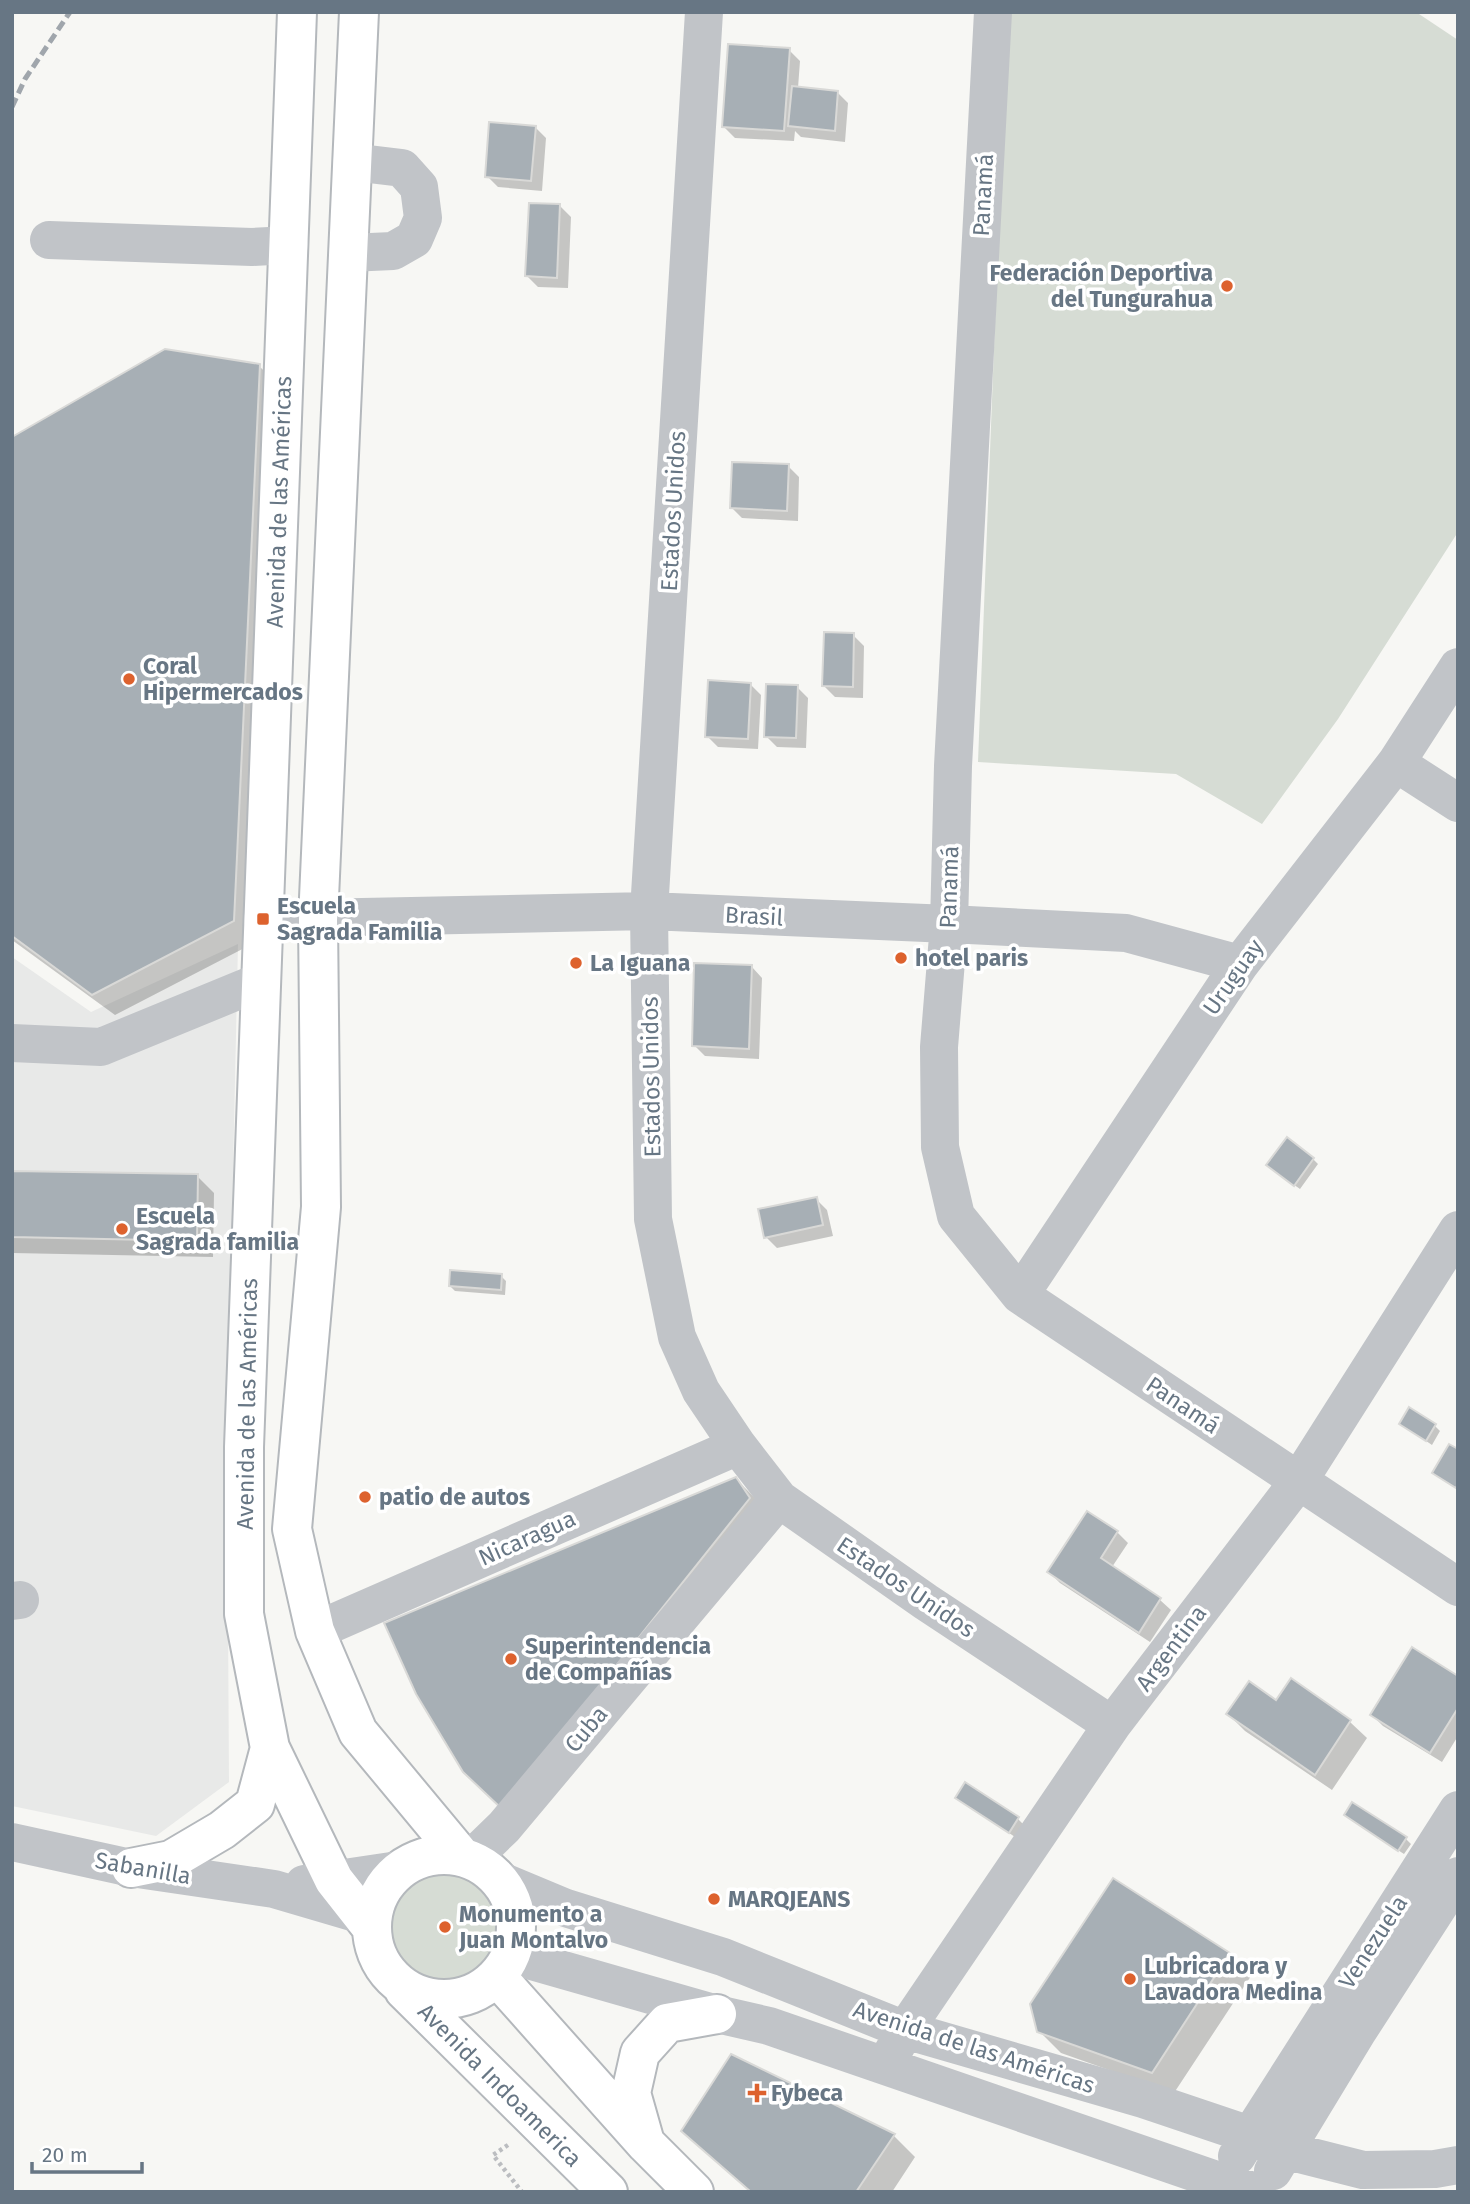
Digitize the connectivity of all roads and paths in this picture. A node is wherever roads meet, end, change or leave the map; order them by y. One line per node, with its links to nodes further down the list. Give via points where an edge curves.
1 (297, 12): 7 (main road, Avenida de las Américas)
2 (359, 12): 5 (main road, Avenida de las Américas)
3 (704, 12): 12 (street, Estados Unidos)
4 (993, 12): 15 (street, Panamá, via 953,766)
5 (352, 162): 8 (main road, Avenida de las Américas); 8 (street, via 402,168 419,187 423,218 414,239 393,251)
6 (49, 240): 7 (street)
7 (289, 245): 13 (main road, Avenida de las Américas)
8 (348, 253): 14 (main road, Avenida de las Américas)
9 (1458, 667): 10 (street, Uruguay)
10 (1396, 763): 11 (street); 16 (street, Uruguay)
11 (1458, 803)
12 (649, 911): 14 (street, Brasil); 15 (street, Brasil); 21 (street, Estados Unidos, via 653,1219 677,1337 701,1391)
13 (263, 919): 14 (street, Brasil); 17 (main road, Avenida de las Américas)
14 (318, 920): 25 (main road, Avenida de las Américas, via 321,1207 292,1529)
15 (949, 924): 16 (street, Brasil, via 1126,933); 20 (street, Panamá, via 939,1047 940,1147 957,1216)
16 (1240, 964): 20 (street, Uruguay)
17 (259, 982): 18 (street, via 102,1047); 27 (main road, Avenida de las Américas, via 244,1447 244,1614)
18 (12, 1043)
19 (1458, 1230): 22 (street, Argentina)
20 (1020, 1296): 22 (street, Panamá)
21 (738, 1446): 23 (street, Estados Unidos); 25 (street, Nicaragua)
22 (1297, 1482): 24 (street, Panamá); 26 (street, Argentina)
23 (779, 1499): 26 (street, Estados Unidos); 30 (street, Cuba)
24 (1458, 1587)
25 (315, 1631): 30 (main road, Avenida de las Américas, via 358,1732)
26 (1112, 1725): 40 (street, Argentina)
27 (270, 1748): 31 (main road, via 255,1804 171,1860); 34 (main road, Avenida de las Américas)
28 (1458, 1810): 42 (street, Venezuela)
29 (12, 1842): 31 (street, Sabanilla)
30 (477, 1865): 32 (main road, via 439,1854 417,1858); 37 (main road, via 512,1903 516,1930); 40 (street, Avenida de las Américas, via 566,1908 723,1957)
31 (131, 1868): 35 (street, Sabanilla)
32 (398, 1870): 34 (street, Sabanilla); 36 (main road, via 383,1885)
33 (1458, 1876): 44 (street, Venezuela)
34 (334, 1880): 35 (street, Sabanilla); 36 (main road, Avenida de las Américas)
35 (274, 1889): 36 (street, Sabanilla)
36 (365, 1921): 38 (main road)
37 (504, 1966): 38 (main road, via 479,1991 457,1999 423,1996); 39 (street); 43 (main road)
38 (392, 1979): 47 (main road, Avenida Indoamerica)
39 (717, 2014): 41 (street, Avenida de las Américas, via 769,2026); 43 (main road, via 667,2023 640,2053 631,2093)
40 (905, 2030): 41 (street, Argentina); 42 (street, Avenida de las Américas)
41 (885, 2066): 46 (street, Avenida de las Américas)
42 (1250, 2135): 44 (street, Avenida de las Américas); 46 (street, Venezuela)
43 (646, 2144): 48 (main road)
44 (1284, 2150): 45 (street, Avenida de las Américas, via 1363,2170); 49 (street, Venezuela)
45 (1458, 2165)
46 (1239, 2187)
47 (608, 2192)
48 (694, 2192)
49 (1262, 2192)

